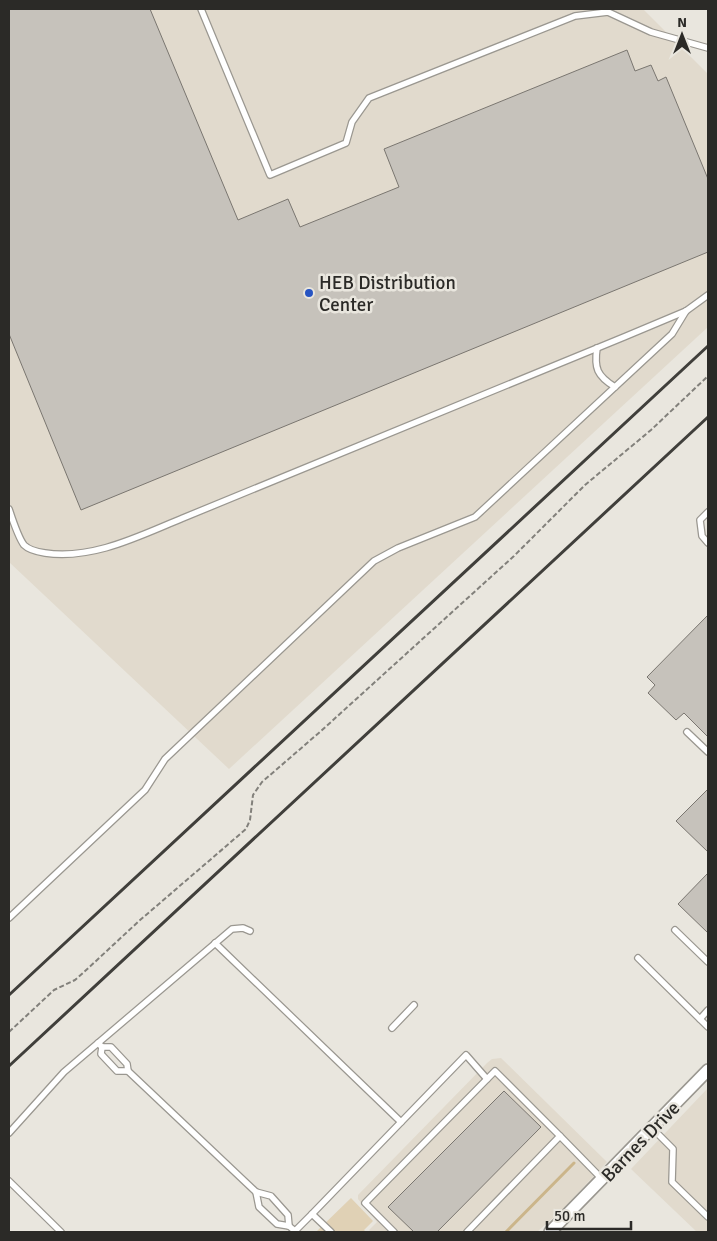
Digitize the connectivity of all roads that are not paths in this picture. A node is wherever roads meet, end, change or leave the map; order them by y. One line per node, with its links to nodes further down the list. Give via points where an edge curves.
1 (201, 9): 2 (lane, via 270,175 346,143 352,122 369,98 575,16 608,12 651,32)
2 (708, 48)
3 (708, 295): 4 (lane)
4 (686, 311): 5 (lane); 6 (lane, via 672,334)
5 (597, 348): 6 (lane, via 598,374); 7 (lane, via 121,543 91,552 57,555 35,552 24,545)
6 (615, 387): 12 (lane, via 475,517 374,561 165,759 145,790)
7 (9, 509)
8 (708, 512): 9 (lane, via 700,520 702,536)
9 (708, 543)
10 (687, 732): 11 (lane)
11 (708, 752)
12 (9, 918)
13 (675, 930): 17 (lane)
14 (250, 931): 15 (lane, via 232,929)
15 (215, 943): 23 (lane); 27 (lane)
16 (638, 958): 20 (lane)
17 (708, 962)
18 (414, 1005): 22 (lane)
19 (708, 1010): 20 (lane)
20 (700, 1019): 21 (lane)
21 (708, 1027)
22 (392, 1028)
23 (100, 1045): 25 (lane, via 111,1047 127,1064); 25 (lane, via 101,1054 117,1071); 29 (lane, via 64,1072)
24 (708, 1070): 28 (street, Barnes Drive)
25 (128, 1071): 33 (lane)
26 (487, 1079): 27 (lane, via 466,1055); 30 (lane, via 495,1071); 40 (lane, via 365,1203)
27 (401, 1122): 34 (lane)
28 (652, 1128): 31 (street, Barnes Drive); 35 (lane, via 673,1149 672,1182)
29 (9, 1133)
30 (560, 1136): 31 (lane); 41 (lane)
31 (602, 1179): 42 (street, Barnes Drive)
32 (9, 1181): 37 (lane)
33 (256, 1192): 36 (lane, via 260,1207 277,1224); 36 (lane, via 271,1196 288,1215)
34 (312, 1214): 38 (lane); 39 (lane)
35 (708, 1217)
36 (289, 1226): 38 (lane)
37 (61, 1232)
38 (295, 1232)
39 (331, 1232)
40 (394, 1232)
41 (467, 1232)
42 (550, 1232)

